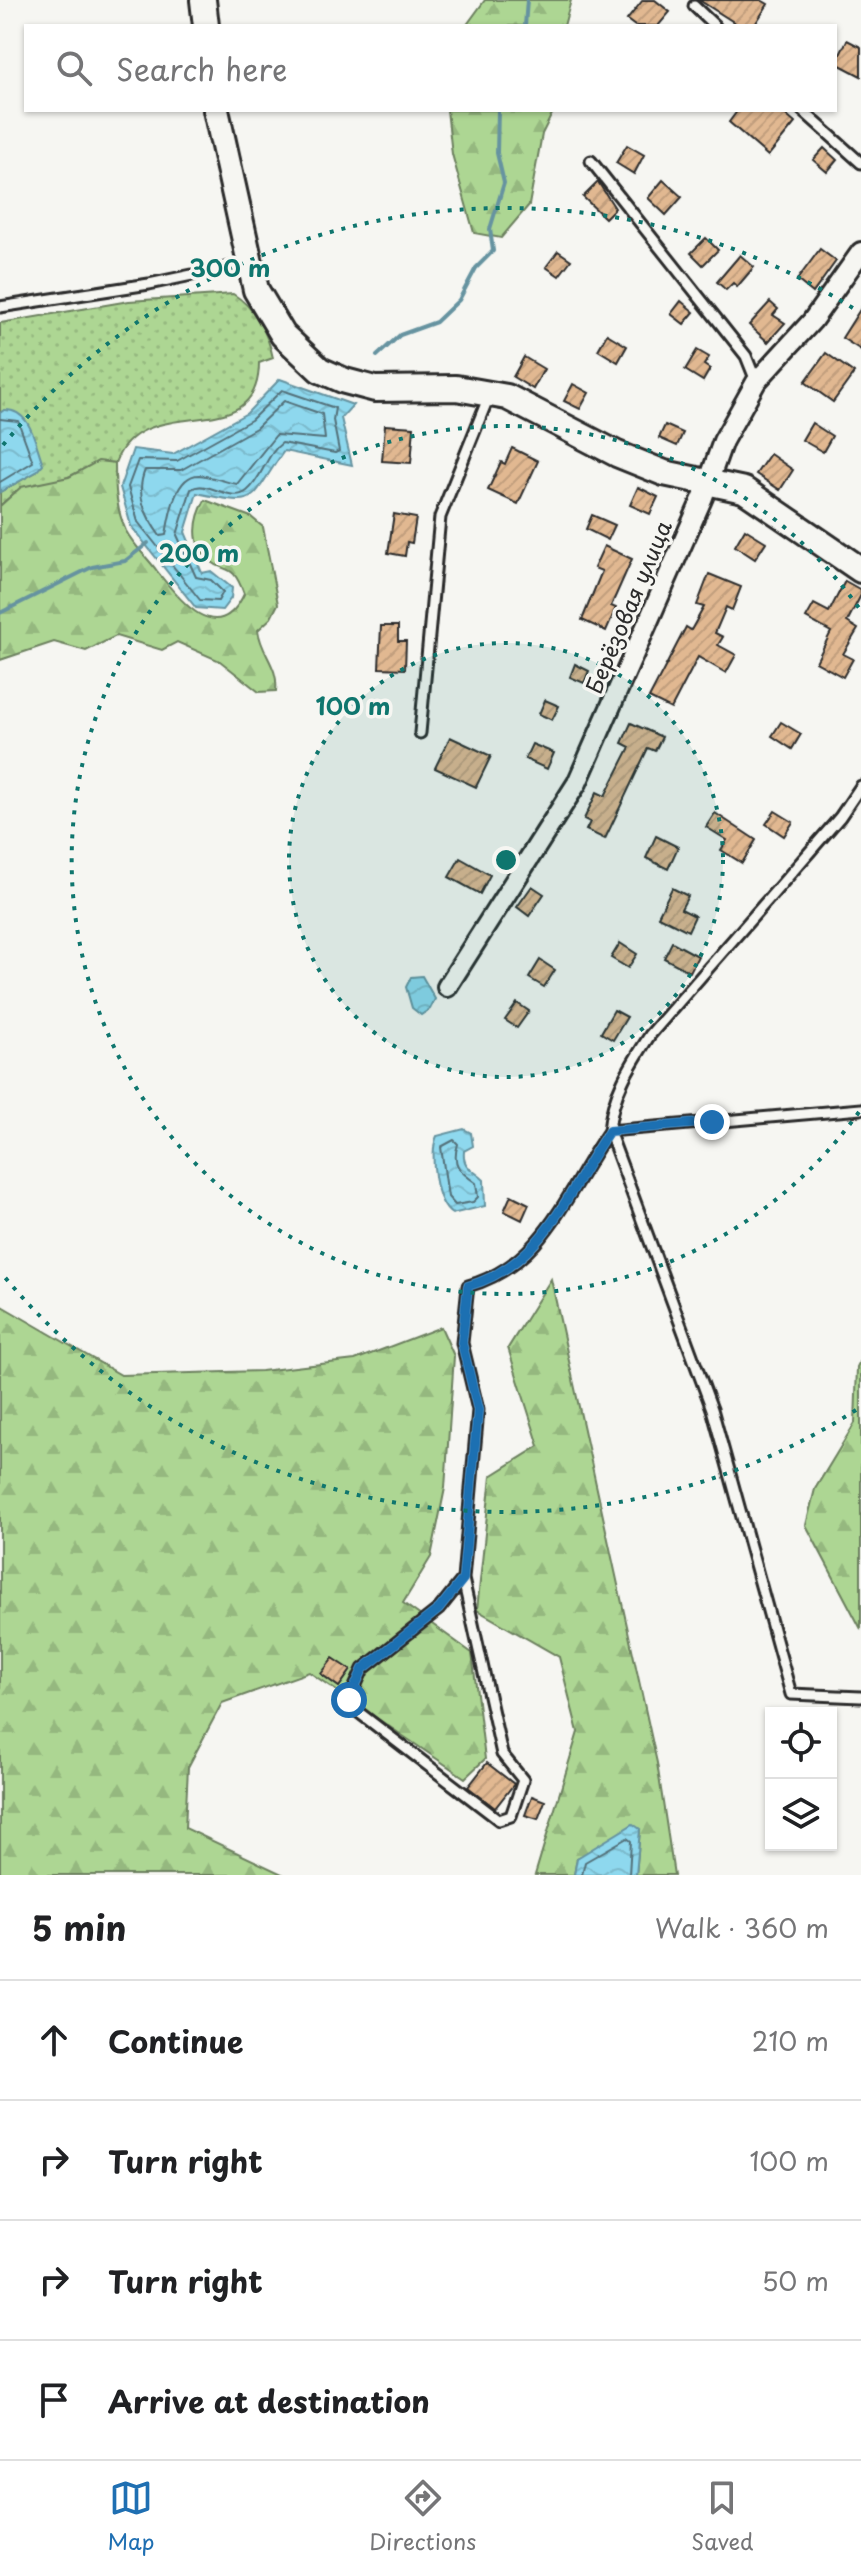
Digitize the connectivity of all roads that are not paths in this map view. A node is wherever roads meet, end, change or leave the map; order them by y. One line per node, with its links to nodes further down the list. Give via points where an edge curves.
1 (203, 0): 3 (street)
2 (694, 6): 4 (lane)
3 (206, 24)
4 (713, 24)
5 (216, 112): 10 (street)
6 (804, 112): 8 (lane)
7 (591, 161): 12 (lane, via 746,356)
8 (861, 163)
9 (861, 252): 12 (street, Берёзовая улица, via 812,321)
10 (249, 263): 11 (lane); 13 (street, via 256,290 283,335 320,370 375,389)
11 (0, 307)
12 (756, 382): 14 (street, Берёзовая улица, via 723,441)
13 (490, 393): 14 (street, via 641,464); 16 (lane, via 440,517)
14 (710, 482): 15 (street, via 744,490); 18 (street, Берёзовая улица, via 577,783)
15 (861, 570)
16 (420, 733)
17 (861, 786): 20 (lane, via 840,817 650,1035 625,1074 611,1108)
18 (447, 987)
19 (861, 1109): 20 (lane)
20 (609, 1131): 21 (lane, via 547,1230 522,1259 492,1279 468,1286 462,1343 478,1410); 22 (lane, via 712,1409 791,1694)
21 (463, 1579): 21 (lane, via 439,1609 363,1669 349,1700 499,1820 511,1816 523,1780 502,1754)
22 (861, 1697)

